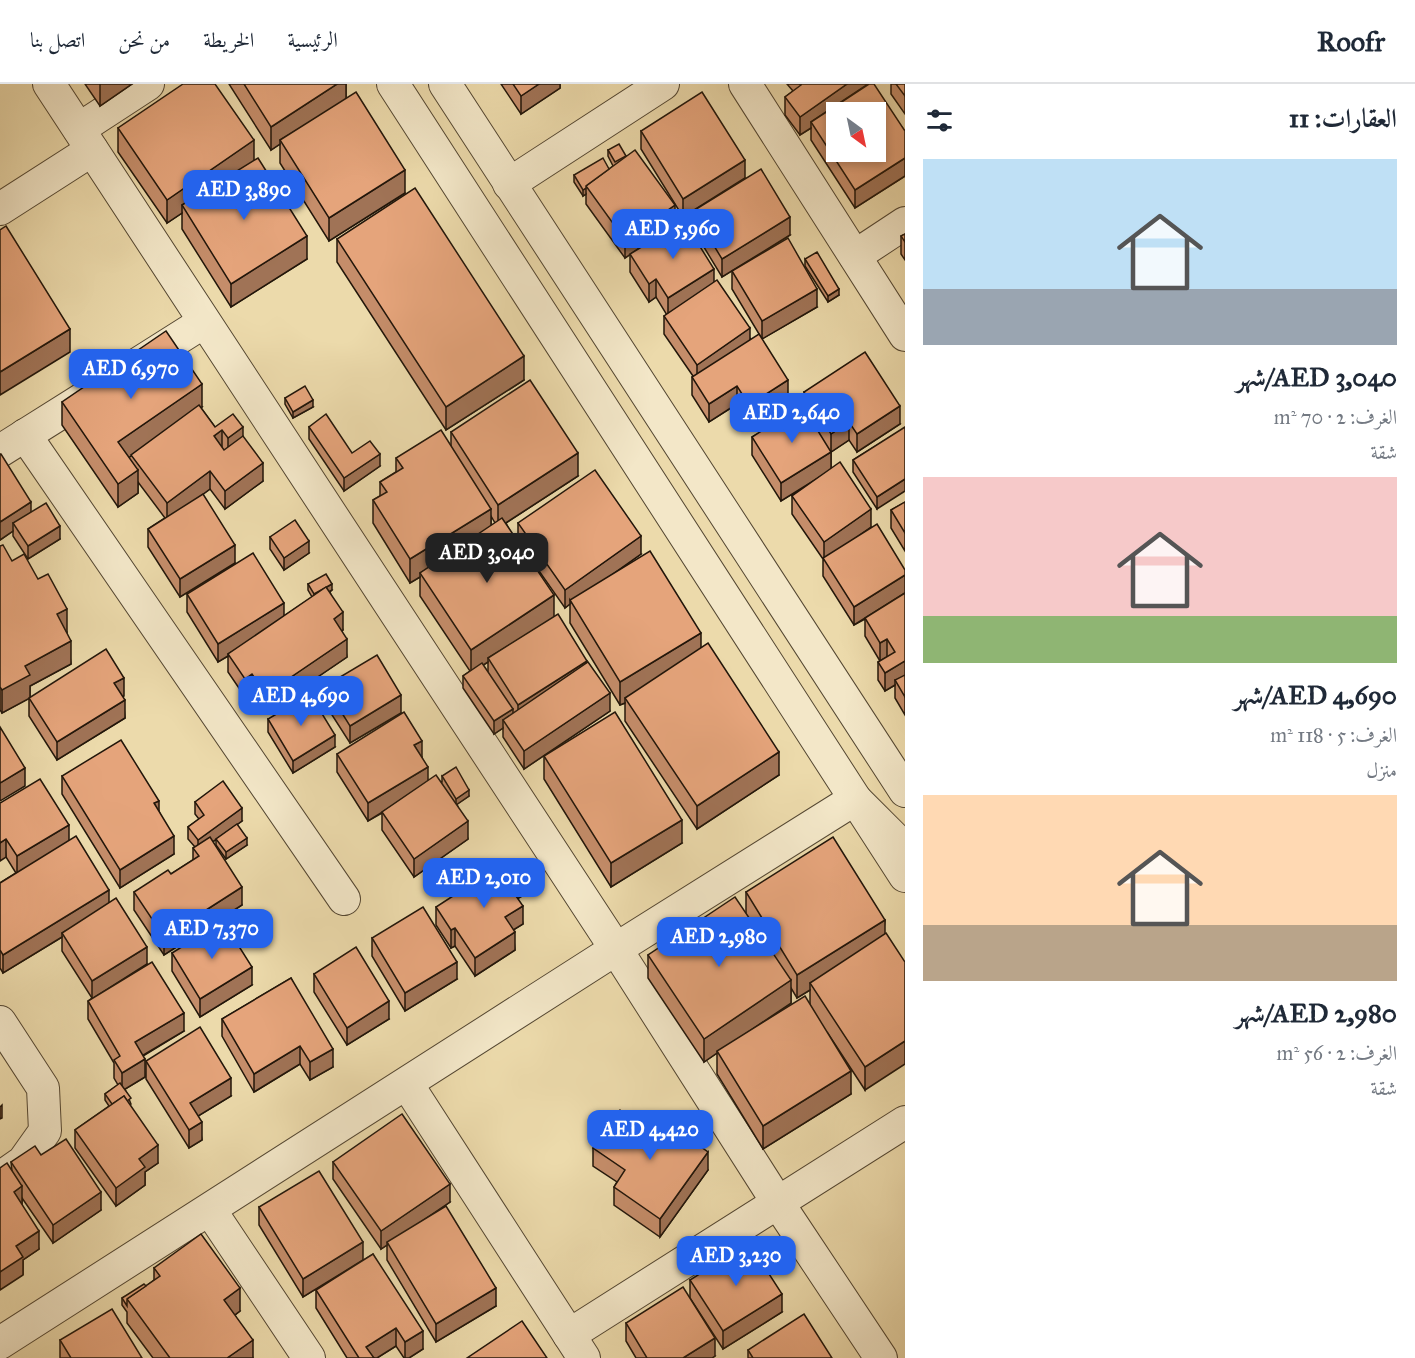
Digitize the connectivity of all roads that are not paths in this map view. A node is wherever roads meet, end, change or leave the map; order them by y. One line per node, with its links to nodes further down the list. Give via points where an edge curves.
1 (49, 84): 7 (street)
2 (148, 84): 7 (street)
3 (393, 84): 16 (street)
4 (445, 84): 8 (street)
5 (663, 84): 8 (street)
6 (745, 84): 11 (street)
7 (86, 140): 9 (street); 12 (street)
8 (509, 184): 15 (street)
9 (0, 209)
10 (905, 223): 11 (street)
11 (855, 256): 13 (street)
12 (204, 322): 14 (street); 20 (street)
13 (905, 335)
14 (13, 443): 19 (street)
15 (905, 792)
16 (855, 799): 17 (street); 18 (street); 20 (street)
17 (905, 849)
18 (905, 876)
19 (344, 899)
20 (616, 949): 22 (street); 25 (street)
21 (0, 1022): 24 (street, via 43,1088 45,1131 23,1162)
22 (407, 1084): 26 (street); 28 (street)
23 (905, 1122): 25 (street)
24 (0, 1178)
25 (778, 1203): 28 (street); 30 (street)
26 (210, 1209): 27 (street); 29 (street)
27 (0, 1343)
28 (576, 1346)
29 (309, 1358)
30 (881, 1358)

